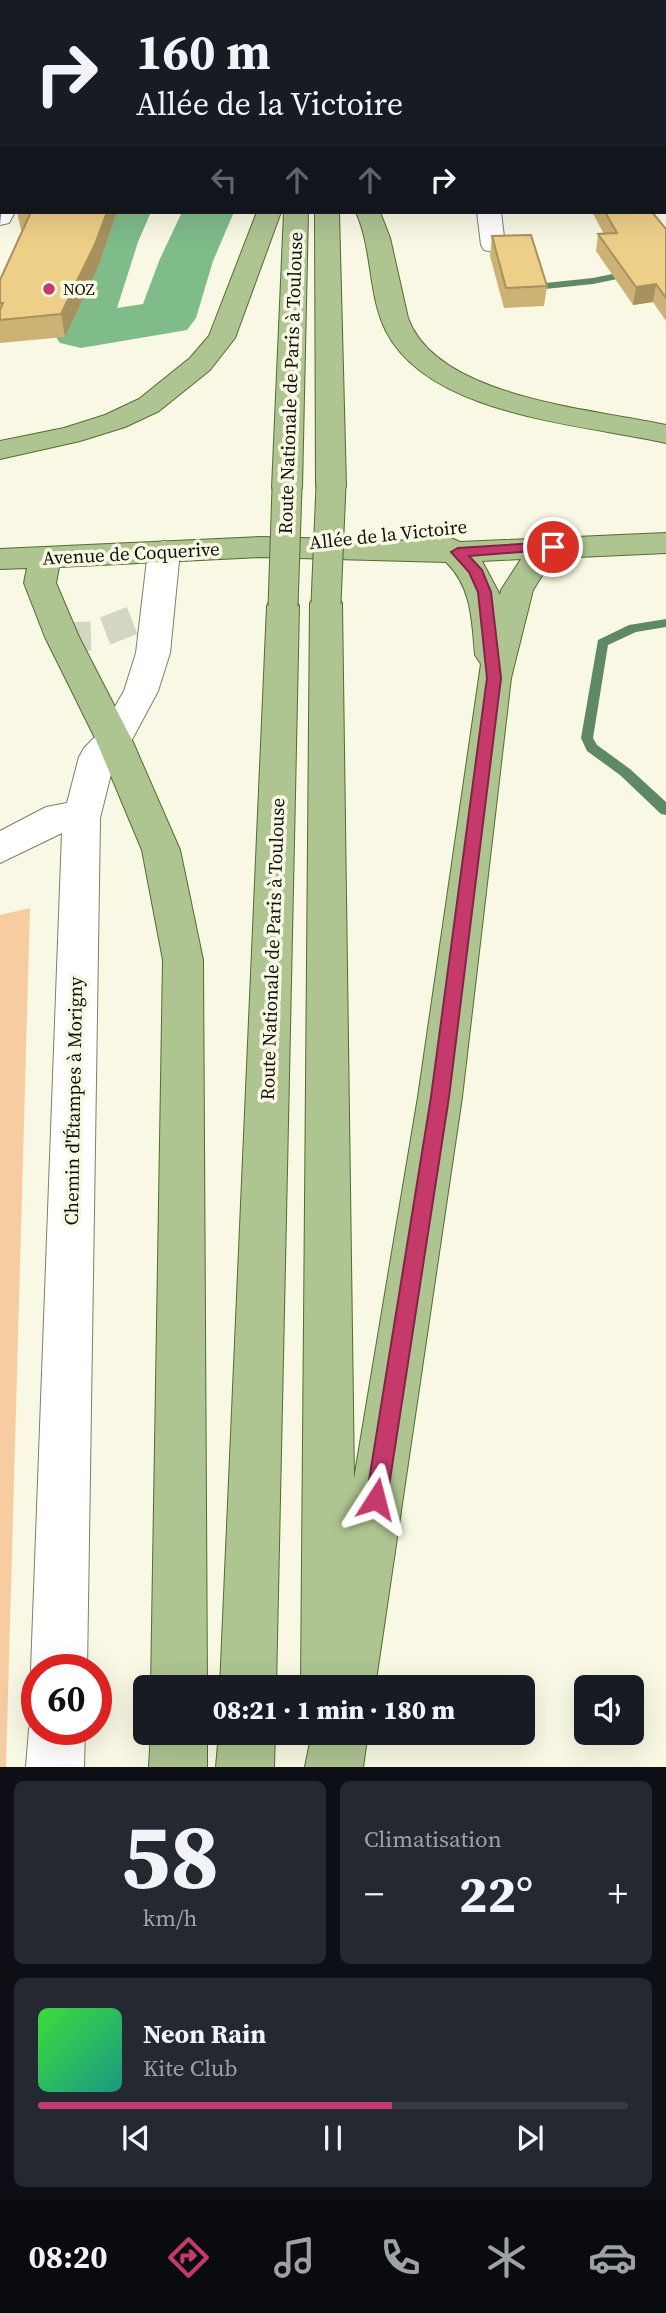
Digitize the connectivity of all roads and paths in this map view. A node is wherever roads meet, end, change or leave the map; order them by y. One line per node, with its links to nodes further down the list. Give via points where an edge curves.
1 (267, 214): 8 (main road, via 222,338 200,365 149,405 115,421)
2 (296, 214): 26 (main road, Route Nationale de Paris à Toulouse, bridge)
3 (327, 214): 27 (main road, Route Nationale de Paris à Toulouse, bridge, via 331,486 326,603)
4 (369, 214): 7 (main road, via 399,331 412,352 436,370 528,407)
5 (489, 214): 6 (street)
6 (493, 245)
7 (666, 434)
8 (0, 450)
9 (666, 516): 10 (main road, Allée de la Victoire)
10 (413, 529): 15 (main road, Allée de la Victoire); 17 (main road)
11 (666, 530): 13 (main road, Allée de la Victoire)
12 (666, 543): 13 (main road, Allée de la Victoire)
13 (622, 544): 14 (main road, Allée de la Victoire)
14 (577, 545): 17 (main road, Allée de la Victoire); 20 (main road, via 532,567 517,590)
15 (261, 547): 16 (main road, Avenue de Coquerive); 17 (main road, Allée de la Victoire)
16 (164, 551): 18 (main road, Avenue de Coquerive); 21 (street, Chemin d'Étampes à Morigny, via 153,653 141,691)
17 (458, 552): 20 (main road, via 475,570 484,592)
18 (45, 557): 19 (main road, Avenue de Coquerive); 21 (main road, via 40,583)
19 (0, 559)
20 (494, 678): 28 (main road, via 440,1097)
21 (114, 740): 22 (street, Chemin d'Étampes à Morigny, via 97,757); 25 (main road, via 161,850 183,960)
22 (80, 818): 23 (street, via 59,817); 24 (street, Chemin d'Étampes à Morigny)
23 (0, 848)
24 (59, 1654)
25 (179, 1675)
26 (248, 1675)
27 (329, 1675)
28 (349, 1675)
29 (56, 1745): 34 (street)
30 (178, 1745): 35 (main road)
31 (247, 1745): 36 (main road)
32 (330, 1745): 37 (main road)
33 (337, 1745): 37 (main road)
34 (55, 1767)
35 (178, 1767)
36 (246, 1767)
37 (332, 1767)

